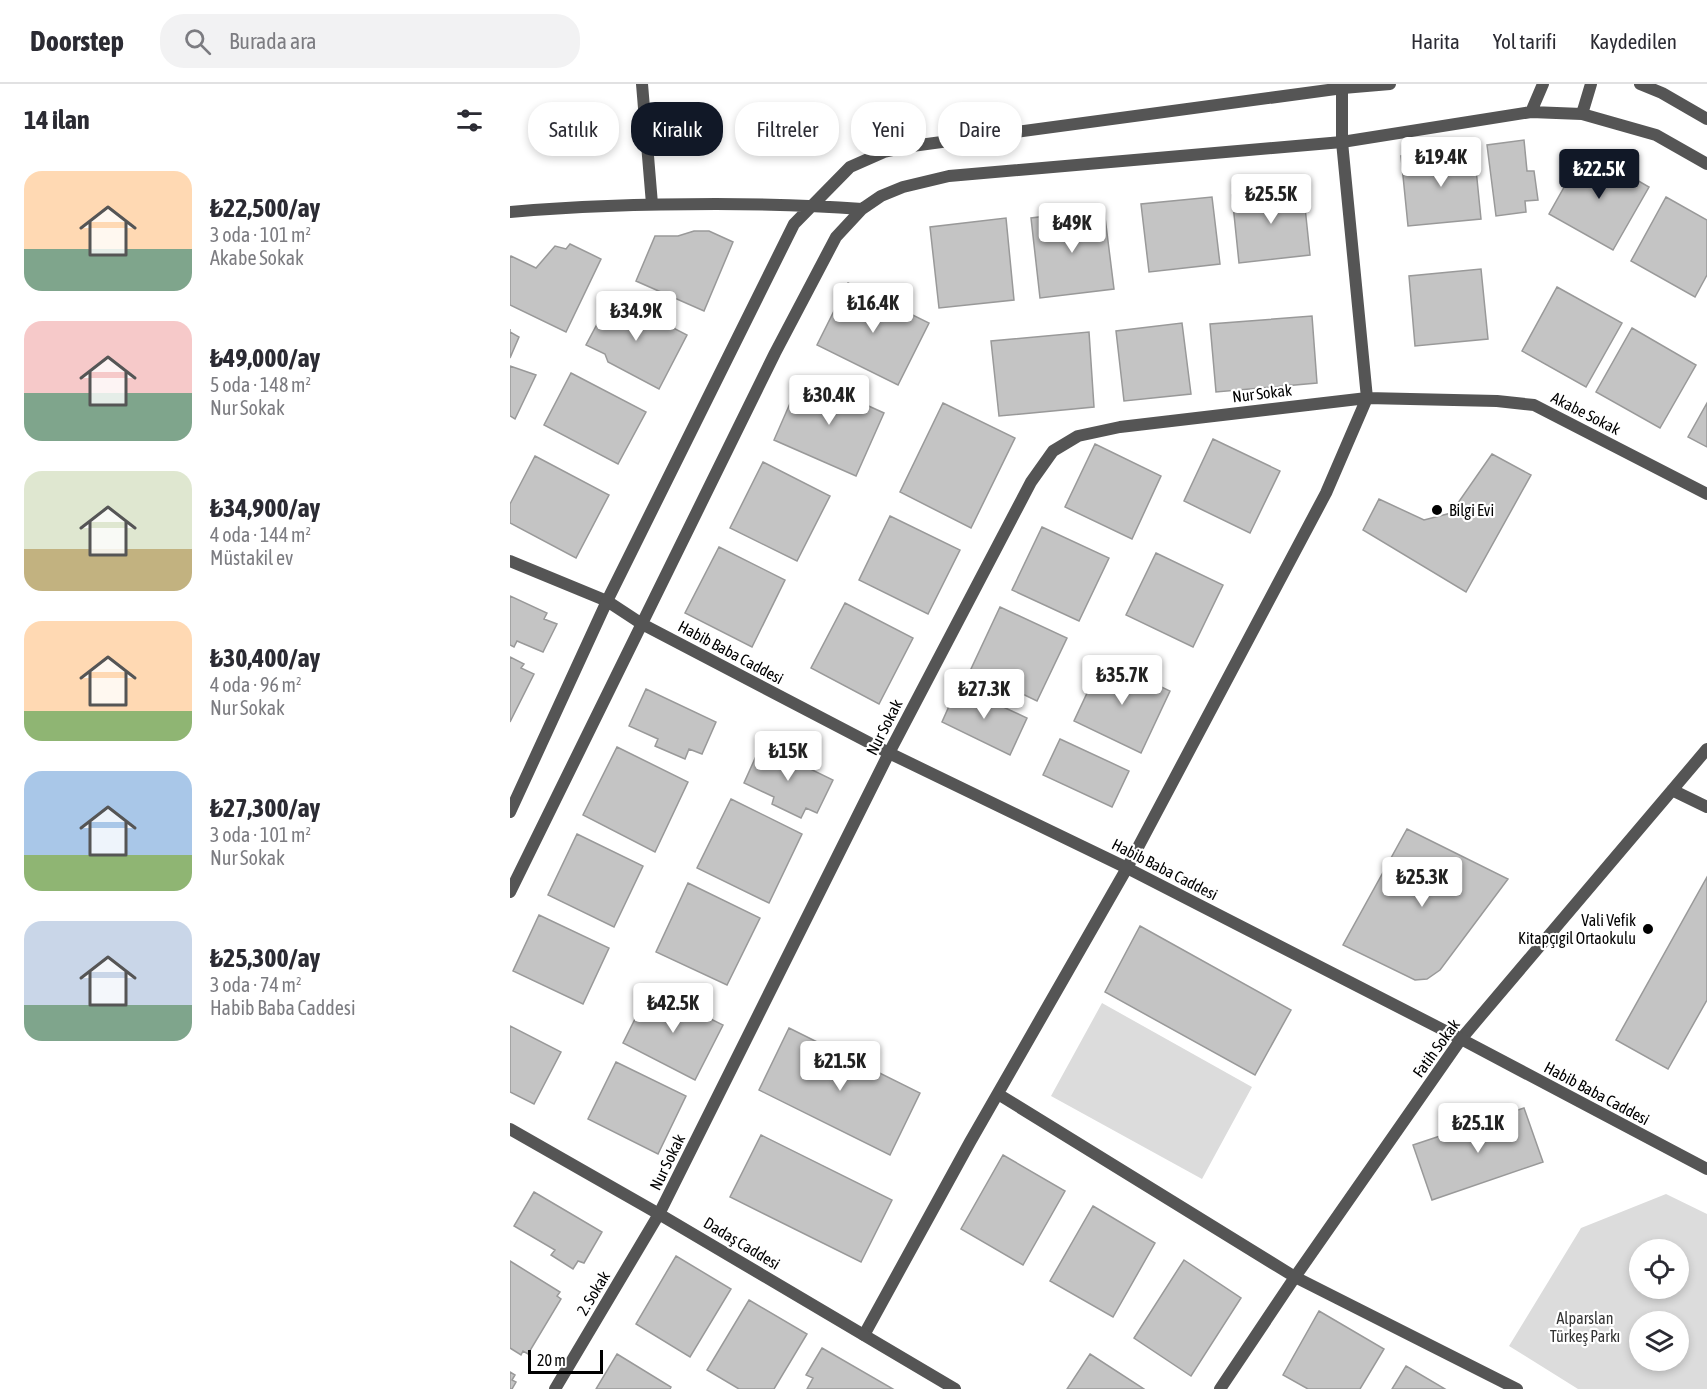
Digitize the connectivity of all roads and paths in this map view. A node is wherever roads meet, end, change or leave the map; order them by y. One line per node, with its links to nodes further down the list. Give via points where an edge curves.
1 (642, 84): 12 (street)
2 (1390, 84): 6 (street)
3 (1543, 84): 7 (street)
4 (1591, 84): 8 (street)
5 (1640, 84): 9 (street)
6 (1343, 86): 10 (street); 13 (street, via 884,152 850,167)
7 (1531, 112): 8 (street); 10 (street)
8 (1582, 114): 11 (street, via 1656,135)
9 (1707, 119)
10 (1342, 142): 14 (street, via 949,176 903,187); 16 (street)
11 (1707, 164)
12 (652, 204): 13 (street); 15 (street)
13 (812, 205): 14 (street); 19 (street, via 794,224)
14 (862, 209): 20 (street, via 836,237 780,342)
15 (510, 212)
16 (1367, 398): 17 (street, Akabe Sokak, via 1534,405); 22 (street, Nur Sokak, via 1120,427 1077,436 1053,451 1031,482); 26 (street, via 1326,494)
17 (1707, 494)
18 (510, 561): 19 (street, Habib Baba Caddesi)
19 (607, 601): 20 (street, Habib Baba Caddesi); 25 (street)
20 (642, 624): 22 (street, Habib Baba Caddesi); 27 (street)
21 (1707, 749): 23 (street, Fatih Sokak)
22 (889, 753): 26 (street, Habib Baba Caddesi); 32 (street, Nur Sokak)
23 (1672, 789): 24 (street); 28 (street, Fatih Sokak)
24 (1707, 807)
25 (510, 812)
26 (1127, 868): 28 (street, Habib Baba Caddesi); 29 (street)
27 (510, 892)
28 (1461, 1039): 31 (street, Habib Baba Caddesi); 33 (street, Fatih Sokak)
29 (998, 1094): 33 (street); 34 (street)
30 (510, 1129): 32 (street, Dadaş Caddesi)
31 (1707, 1169)
32 (659, 1214): 34 (street, Dadaş Caddesi); 35 (street, 2. Sokak)
33 (1295, 1277): 37 (street, Fatih Sokak); 38 (street)
34 (864, 1335): 36 (street, Dadaş Caddesi)
35 (555, 1389)
36 (955, 1389)
37 (1220, 1389)
38 (1517, 1389)

